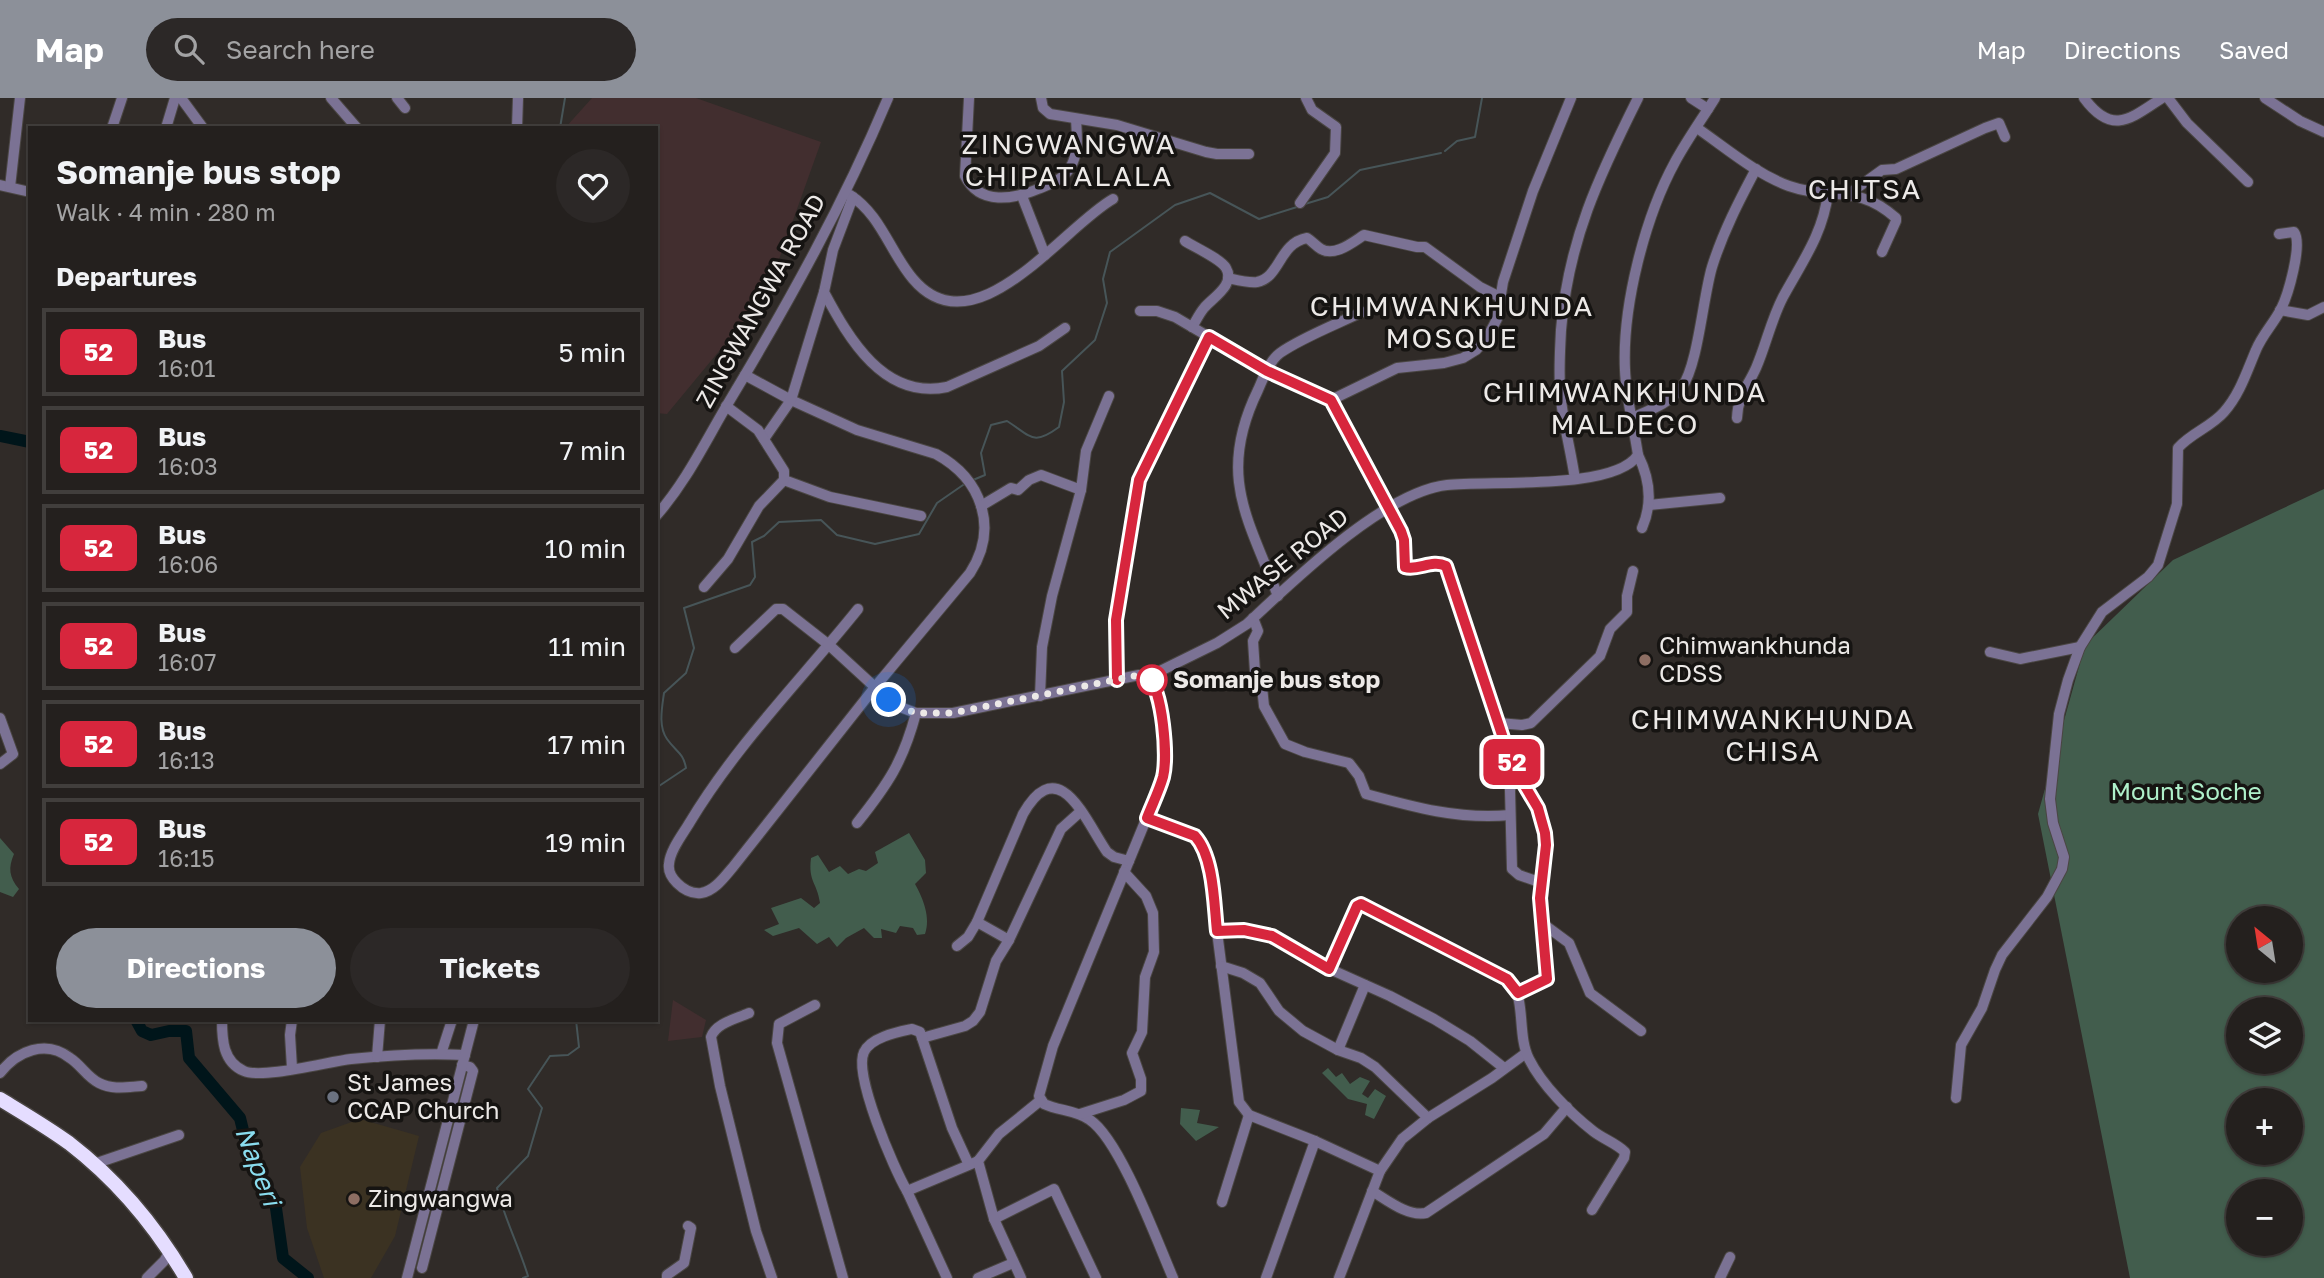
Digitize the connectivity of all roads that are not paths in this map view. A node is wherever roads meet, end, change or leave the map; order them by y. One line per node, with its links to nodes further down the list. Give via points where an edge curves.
1 (20, 98): 34 (street)
2 (121, 98): 23 (street)
3 (175, 98): 24 (street)
4 (181, 98): 25 (street)
5 (331, 98): 26 (street)
6 (397, 98): 20 (street)
7 (518, 98): 27 (street)
8 (888, 98): 38 (street, ZINGWANGWA ROAD)
9 (969, 98): 39 (street, via 967,180 977,191 997,199)
10 (1041, 98): 22 (street, via 1050,114)
11 (1306, 98): 41 (street, via 1308,106 1336,127 1337,145)
12 (1571, 98): 48 (street, via 1533,191)
13 (1638, 98): 66 (street, via 1605,164 1571,258 1559,380)
14 (1691, 98): 21 (street)
15 (1715, 98): 21 (street)
16 (2084, 98): 17 (street, via 2098,115 2113,122 2123,121)
17 (2162, 98)
18 (2168, 98): 33 (street, via 2194,131)
19 (2265, 98): 29 (street)
20 (405, 108)
21 (1708, 109): 28 (street)
22 (1076, 119): 31 (street, via 1117,125 1206,152); 39 (street, via 1077,149 1069,170 1053,183)
23 (113, 126)
24 (167, 126)
25 (202, 126)
26 (354, 126)
27 (517, 126)
28 (1697, 128): 32 (street); 62 (street, via 1659,195 1636,272 1625,368)
29 (2324, 132)
30 (2004, 138): 37 (street, via 1998,123 1992,125 1896,169 1882,170)
31 (1249, 154)
32 (1756, 169): 36 (street, via 1790,186); 62 (street, via 1733,211 1712,267 1686,380 1663,403)
33 (2248, 181)
34 (5, 186): 35 (street)
35 (28, 192)
36 (1828, 193): 37 (street); 63 (street, via 1818,236 1783,298 1738,401)
37 (1850, 193): 44 (street, via 1896,218)
38 (850, 195): 45 (street, via 869,211 914,281 939,297 982,298); 47 (street); 57 (street, ZINGWANGWA ROAD)
39 (1022, 195): 45 (street)
40 (1113, 199): 45 (street)
41 (1300, 202)
42 (2279, 234): 50 (street, via 2294,232 2298,240)
43 (1185, 241): 46 (street, via 1220,262)
44 (1882, 252)
45 (1045, 255)
46 (1228, 278): 48 (street, via 1262,280 1290,244 1300,239 1307,238 1328,251 1346,247 1364,235 1425,247); 53 (street)
47 (824, 292): 54 (street, via 863,355 899,381 933,390 1039,346); 59 (street)
48 (1500, 297): 60 (street, via 1497,319 1487,338 1463,358 1397,368)
49 (2324, 306): 50 (street, via 2308,315)
50 (2280, 310): 82 (street, via 2228,408 2178,448 2177,504 2158,565 2102,612)
51 (1140, 311): 53 (street, via 1164,313)
52 (1362, 312): 56 (street, via 1279,354)
53 (1192, 327): 55 (street)
54 (1065, 328)
55 (1209, 337): 56 (street); 86 (street, via 1139,480 1116,620)
56 (1267, 371): 60 (street); 78 (street, via 1241,433 1238,478 1247,516)
57 (746, 375): 59 (street); 61 (street, ZINGWANGWA ROAD)
58 (1109, 396): 68 (street, via 1086,452)
59 (791, 400): 64 (street); 71 (street, via 857,430 936,454 968,481)
60 (1331, 400): 72 (street)
61 (726, 406): 64 (street); 73 (street, ZINGWANGWA ROAD, via 677,491)
62 (1632, 418): 65 (street)
63 (1737, 418)
64 (764, 439): 67 (street, via 784,471)
65 (1638, 455): 66 (street, MWASE ROAD, via 1614,471); 70 (street, via 1647,478)
66 (1575, 479): 72 (street, MWASE ROAD, via 1444,485 1418,492)
67 (784, 480): 74 (street, via 830,497); 77 (street, via 759,506 728,559)
68 (1081, 490): 71 (street, via 1041,475); 88 (street, via 1047,621)
69 (1720, 498): 70 (street)
70 (1649, 505): 75 (street)
71 (981, 506): 87 (street, via 986,534 980,558)
72 (1388, 509): 78 (street, MWASE ROAD, via 1351,533); 91 (street, via 1404,540 1407,569 1431,563 1446,566)
73 (658, 514)
74 (921, 516)
75 (1642, 528)
76 (1633, 571): 91 (street, via 1627,612 1610,629 1600,656 1531,723)
77 (704, 587)
78 (1278, 596): 80 (street, MWASE ROAD)
79 (858, 609): 81 (street)
80 (1253, 618): 85 (street, MWASE ROAD, via 1224,639); 95 (street, via 1258,631 1253,641 1255,672 1264,706 1285,744 1349,763 1366,794 1466,817)
81 (829, 645): 83 (street, MWASE ROAD, via 780,608); 87 (street, MWASE ROAD); 87 (street, via 761,722 709,791 670,860 668,868 677,883 700,893 718,883)
82 (2080, 647): 84 (street, via 2020,659); 129 (street, via 2062,698 2051,776 2051,813 2064,857 2062,869 1995,970 1982,1008 1961,1045)
83 (735, 648)
84 (1990, 652)
85 (1148, 677): 86 (street, MWASE ROAD); 96 (street, via 1157,692 1165,757 1163,778)
86 (1117, 680): 88 (street, MWASE ROAD)
87 (875, 687): 89 (street, MWASE ROAD, via 900,707)
88 (1040, 696): 89 (street, MWASE ROAD, via 953,713)
89 (916, 713): 97 (street, via 900,763)
90 (0, 719): 92 (street, via 13,754)
91 (1499, 723): 93 (street)
92 (0, 764)
93 (1516, 771): 95 (street); 100 (street, via 1534,800 1545,833)
94 (1080, 812): 98 (street, via 1107,852); 101 (street, via 1074,799 1057,788 1048,788 1031,799); 104 (street, via 1061,829)
95 (1510, 815): 100 (street, via 1513,871)
96 (1147, 818): 98 (street); 103 (street, via 1201,842)
97 (856, 823)
98 (1129, 862): 99 (street)
99 (1125, 872): 130 (street, via 1053,1046); 132 (street, via 1146,896 1153,913 1154,952 1145,978 1142,1032 1132,1053 1141,1091)
100 (1542, 883): 102 (street)
101 (977, 922): 104 (street); 105 (street)
102 (1542, 923): 109 (street, via 1547,979); 117 (street, via 1569,943 1590,993)
103 (1217, 931): 106 (street); 107 (street, via 1272,936)
104 (1009, 940): 118 (street, via 973,1021)
105 (957, 946)
106 (1221, 966): 119 (street, via 1260,983 1288,1020); 133 (street, via 1239,1102)
107 (1329, 969): 108 (street); 109 (street, via 1361,904 1507,979)
108 (1365, 985): 119 (street); 125 (street, via 1444,1025)
109 (1518, 993): 120 (street)
110 (815, 1005): 155 (street, via 779,1024 777,1043)
111 (748, 1013): 154 (street, via 717,1027 711,1037 756,1231)
112 (222, 1022): 124 (street, via 222,1044 236,1067 256,1075)
113 (292, 1022): 124 (street)
114 (380, 1022): 122 (street)
115 (451, 1022): 121 (street)
116 (474, 1022): 123 (street)
117 (1641, 1031)
118 (922, 1038): 137 (street, via 952,1128); 140 (street, via 912,1029 894,1033 867,1047 862,1059 887,1152)
119 (1338, 1049): 134 (street, via 1376,1067)
120 (1526, 1053): 125 (street); 131 (street)
121 (441, 1054): 122 (street); 123 (street)
122 (377, 1057): 124 (street)
123 (464, 1060): 149 (street, via 473,1071); 152 (street)
124 (292, 1068)
125 (1504, 1068): 134 (street)
126 (0, 1073): 127 (street, via 15,1056 46,1047 59,1050 97,1082 121,1088)
127 (142, 1086)
128 (0, 1098): 138 (highway)
129 (1956, 1098)
130 (1041, 1100): 132 (street, via 1050,1107); 137 (street, via 999,1134)
131 (1567, 1107): 141 (street, via 1544,1134 1426,1213 1410,1212); 143 (street, via 1592,1131 1625,1152)
132 (1080, 1114): 160 (street, via 1110,1139)
133 (1249, 1115): 136 (street); 142 (street)
134 (1428, 1118): 139 (street, via 1402,1139)
135 (179, 1135): 138 (street)
136 (1315, 1141): 139 (street); 161 (street)
137 (973, 1163): 140 (street); 144 (street)
138 (94, 1164): 146 (highway, via 136,1205)
139 (1380, 1171): 141 (street)
140 (907, 1191): 156 (street)
141 (1371, 1191): 162 (street)
142 (1222, 1202)
143 (1592, 1210)
144 (995, 1219): 148 (street); 159 (street, via 1054,1189)
145 (688, 1226): 153 (street, via 684,1263)
146 (170, 1251): 150 (street); 151 (highway)
147 (1730, 1257): 163 (street)
148 (1013, 1263): 157 (street); 158 (street)
149 (422, 1268)
150 (147, 1278)
151 (186, 1278)
152 (407, 1278)
153 (667, 1278)
154 (772, 1278)
155 (843, 1278)
156 (947, 1278)
157 (978, 1278)
158 (1021, 1278)
159 (1096, 1278)
160 (1173, 1278)
161 (1266, 1278)
162 (1339, 1278)
163 (1720, 1278)

